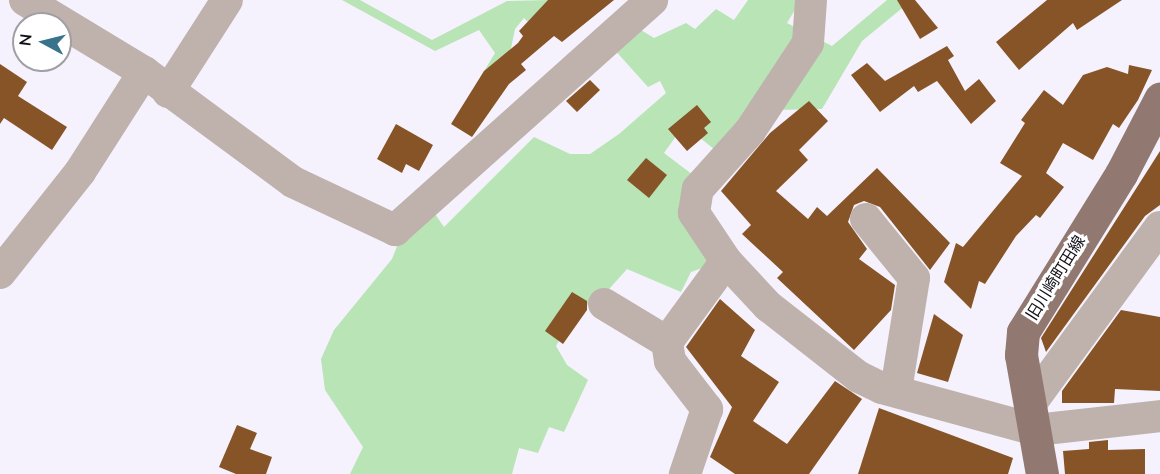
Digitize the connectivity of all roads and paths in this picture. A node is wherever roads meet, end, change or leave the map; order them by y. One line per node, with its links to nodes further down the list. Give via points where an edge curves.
1 (24, 0): 5 (street)
2 (227, 0): 6 (street)
3 (652, 0): 6 (street, via 395,230 293,182)
4 (811, 0): 10 (street, via 808,43 750,131 698,189 694,213)
5 (144, 72): 6 (street); 11 (street, via 80,172)
6 (168, 92)
7 (1158, 108): 16 (main road, 旧川崎町田線, via 1023,332)
8 (866, 219): 14 (street, via 914,278)
9 (1160, 227): 16 (street)
10 (726, 261): 13 (street); 14 (street, via 768,306 859,377)
11 (0, 273)
12 (604, 304): 13 (street)
13 (667, 342): 17 (street, via 670,361 707,409)
14 (896, 391): 16 (street)
15 (1160, 416): 16 (street)
16 (1034, 417): 18 (main road, 旧川崎町田線)
17 (693, 471)
18 (1042, 474)

